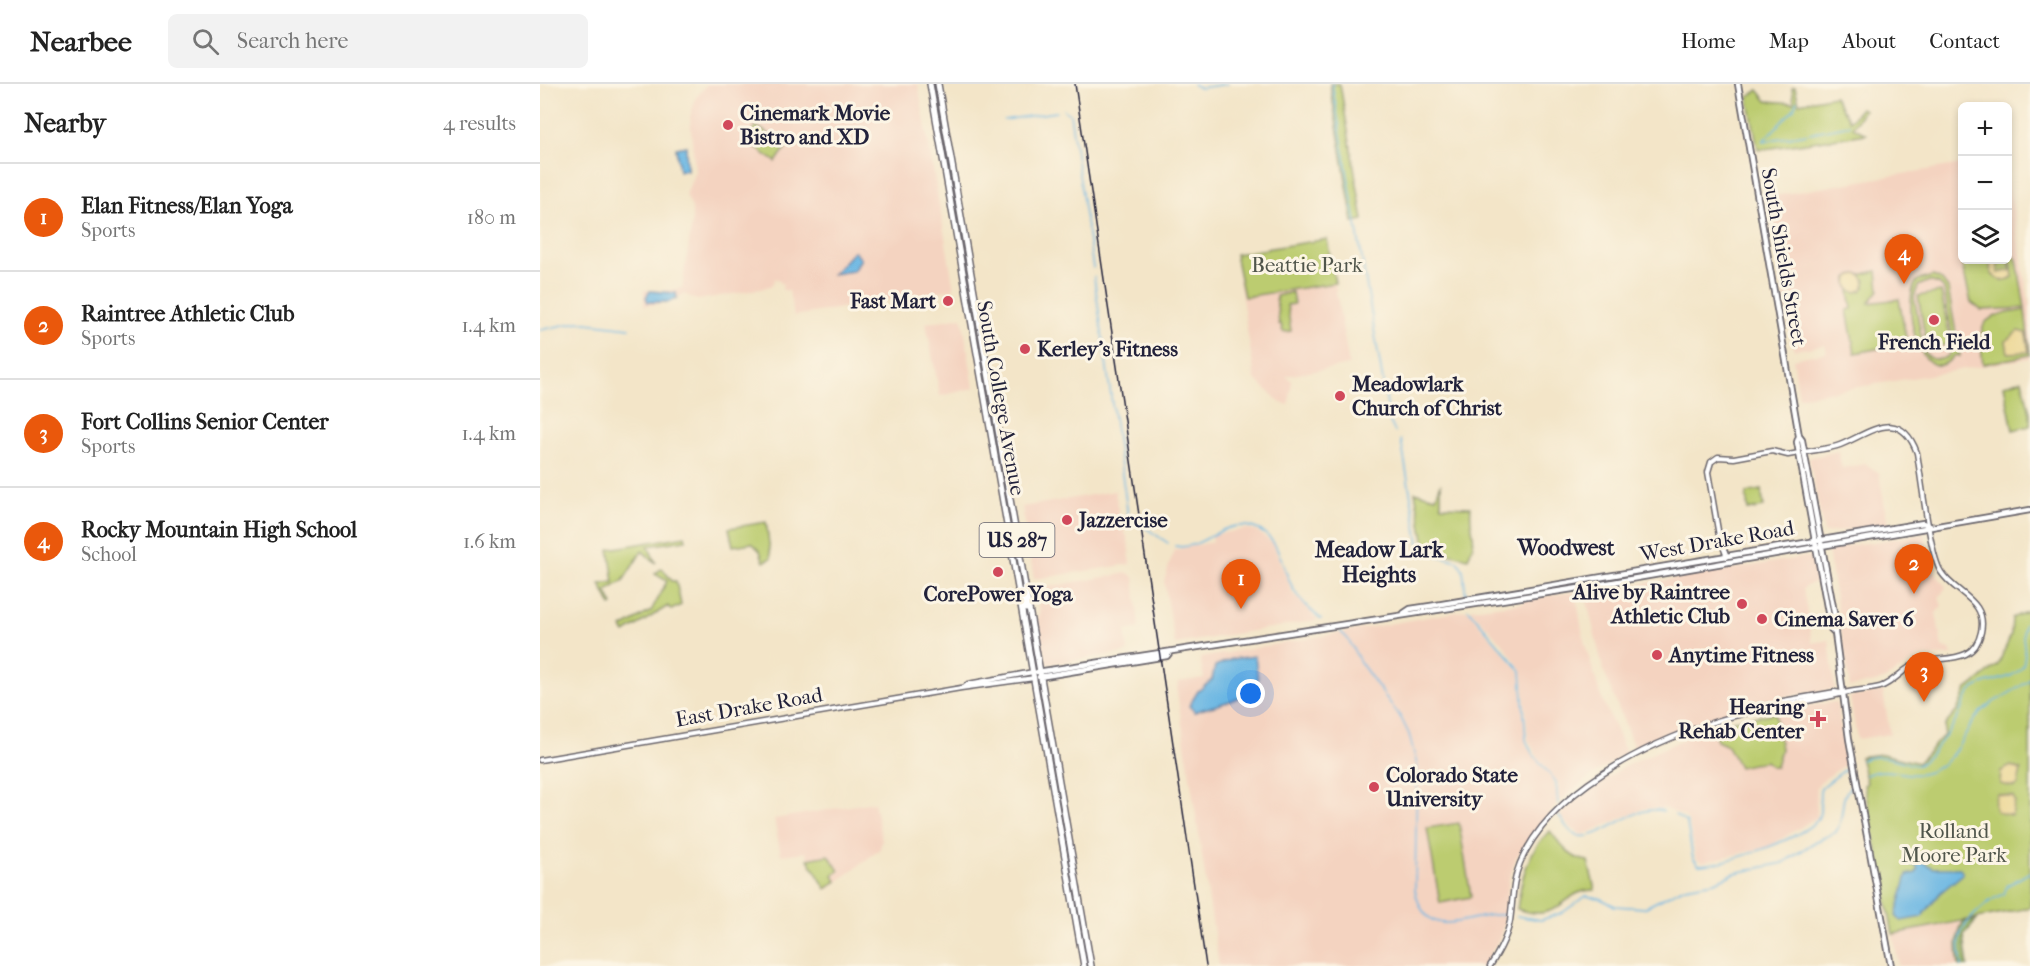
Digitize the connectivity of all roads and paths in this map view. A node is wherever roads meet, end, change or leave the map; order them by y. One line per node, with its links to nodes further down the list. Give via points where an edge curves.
1 (930, 84): 15 (highway, South College Avenue / US 287)
2 (938, 84): 17 (highway, South College Avenue / US 287)
3 (1738, 84): 4 (main road, South Shields Street)
4 (1802, 453): 5 (main road, South Shields Street); 6 (main road, South Shields Street); 9 (street, via 1836,446 1878,427 1899,430 1914,446); 14 (street, via 1772,451 1718,457 1711,462 1708,472 1719,536)
5 (1802, 471): 6 (main road); 13 (main road, South Shields Street)
6 (1811, 492): 13 (main road, South Shields Street)
7 (2030, 510): 9 (main road, West Drake Road)
8 (1907, 526): 9 (main road, West Drake Road); 10 (main road, West Drake Road); 11 (main road)
9 (1930, 526): 11 (main road, West Drake Road); 30 (street, via 1939,569 1980,611 1978,641 1960,658 1919,662 1880,687)
10 (1870, 532): 12 (main road); 13 (main road, West Drake Road)
11 (1885, 536): 12 (main road, West Drake Road)
12 (1860, 540): 13 (main road, West Drake Road)
13 (1817, 544): 14 (main road, West Drake Road); 16 (main road, West Drake Road); 18 (main road, South Shields Street); 24 (main road, South Shields Street)
14 (1727, 556): 16 (main road, via 1725,560); 20 (main road, West Drake Road)
15 (1013, 561): 17 (highway); 19 (highway, South College Avenue / US 287)
16 (1685, 570): 21 (main road, West Drake Road)
17 (1025, 585): 22 (highway, South College Avenue / US 287)
18 (1824, 588): 24 (main road); 25 (main road, South Shields Street)
19 (1018, 590): 22 (highway); 29 (highway, South College Avenue / US 287)
20 (1459, 601): 21 (main road); 23 (main road, West Drake Road)
21 (1449, 608): 23 (main road, West Drake Road)
22 (1030, 611): 28 (highway, South College Avenue / US 287)
23 (1404, 613): 26 (main road, West Drake Road)
24 (1836, 623): 25 (main road, South Shields Street)
25 (1834, 633): 30 (main road, South Shields Street)
26 (1170, 652): 27 (main road, West Drake Road, via 1121,657); 27 (main road, West Drake Road, via 1167,656)
27 (1098, 664): 28 (main road, West Drake Road); 28 (main road, West Drake Road, via 1082,670)
28 (1042, 674): 29 (main road, East Drake Road); 33 (highway, South College Avenue / US 287)
29 (1034, 675): 31 (street, East Drake Road); 32 (highway, South College Avenue / US 287)
30 (1843, 693): 36 (street, via 1783,700 1778,705 1719,720 1669,739 1611,769 1570,799 1540,832 1520,864 1508,932); 37 (main road, South Shields Street)
31 (540, 760)
32 (1066, 864): 33 (highway); 34 (highway, South College Avenue / US 287)
33 (1076, 875): 35 (highway, South College Avenue / US 287)
34 (1084, 966)
35 (1091, 966)
36 (1490, 966)
37 (1891, 966)

